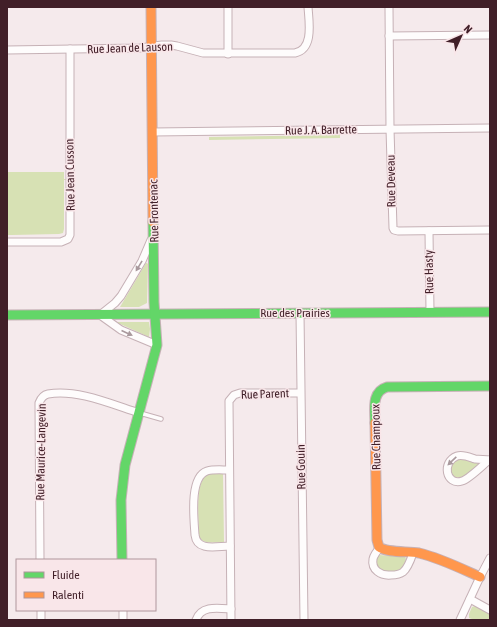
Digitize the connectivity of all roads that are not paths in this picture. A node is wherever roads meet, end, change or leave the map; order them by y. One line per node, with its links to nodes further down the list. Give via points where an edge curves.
1 (151, 7): 7 (street, Rue Frontenac)
2 (228, 7): 10 (street)
3 (308, 7): 10 (street, Rue Jean de Lauson, via 308,42 300,52)
4 (389, 7): 6 (street, Rue Deveau)
5 (490, 35): 6 (street)
6 (389, 36): 12 (street, Rue Deveau)
7 (151, 47): 8 (street, Rue Jean de Lauson); 10 (street, Rue Jean de Lauson, via 171,45 203,53); 13 (street, Rue Frontenac)
8 (70, 49): 9 (street, Rue Jean de Lauson); 17 (street, Rue Jean Cusson, via 70,235 61,242)
9 (7, 50)
10 (228, 54)
11 (490, 128): 12 (street, Rue J. A. Barrette)
12 (390, 129): 13 (street, Rue J. A. Barrette); 16 (street, Rue Deveau, via 393,228 398,231)
13 (153, 132): 14 (street, Rue Frontenac)
14 (154, 230): 21 (street, Rue Frontenac); 23 (street, one-way to 23, via 146,253 121,296)
15 (490, 230): 16 (street, Rue Deveau)
16 (429, 231): 18 (street, Rue Hasty)
17 (7, 242)
18 (430, 312): 19 (street, Rue des Prairies); 20 (street, Rue des Prairies)
19 (490, 312)
20 (300, 313): 21 (street, Rue des Prairies); 26 (street, Rue Gouin)
21 (155, 314): 23 (street, Rue des Prairies); 24 (street, Rue Frontenac)
22 (7, 315): 23 (street, Rue des Prairies)
23 (100, 315): 24 (street, one-way to 24, via 121,330)
24 (157, 345): 27 (street, Rue Frontenac)
25 (490, 386): 32 (street, Rue Champoux, via 391,386 377,393 377,544)
26 (300, 393): 30 (street, Rue Parent, via 240,393 230,399); 44 (street, Rue Gouin)
27 (139, 413): 28 (lane); 35 (street, Rue Maurice-Langevin, via 71,393 48,394 40,400); 36 (street, Rue Frontenac, via 125,465 122,488)
28 (162, 419)
29 (489, 460): 29 (street, one-way to 29, via 457,456 448,463 448,475 454,480 465,480)
30 (229, 470): 31 (street, Rue Parent); 31 (street, via 211,470 203,473 196,482 194,494 197,543 205,547)
31 (230, 546): 39 (street, Rue Parent)
32 (380, 548): 33 (street); 33 (street, Rue Champoux, via 374,558 374,566 376,571 387,576 404,572)
33 (413, 553): 37 (street, via 437,558)
34 (490, 558): 37 (street)
35 (40, 559)
36 (122, 559)
37 (480, 577): 38 (street)
38 (470, 599): 40 (street); 41 (street)
39 (231, 609): 42 (street, via 207,609 200,613); 43 (street, Rue Parent)
40 (490, 610)
41 (462, 619)
42 (196, 620)
43 (231, 620)
44 (304, 620)

